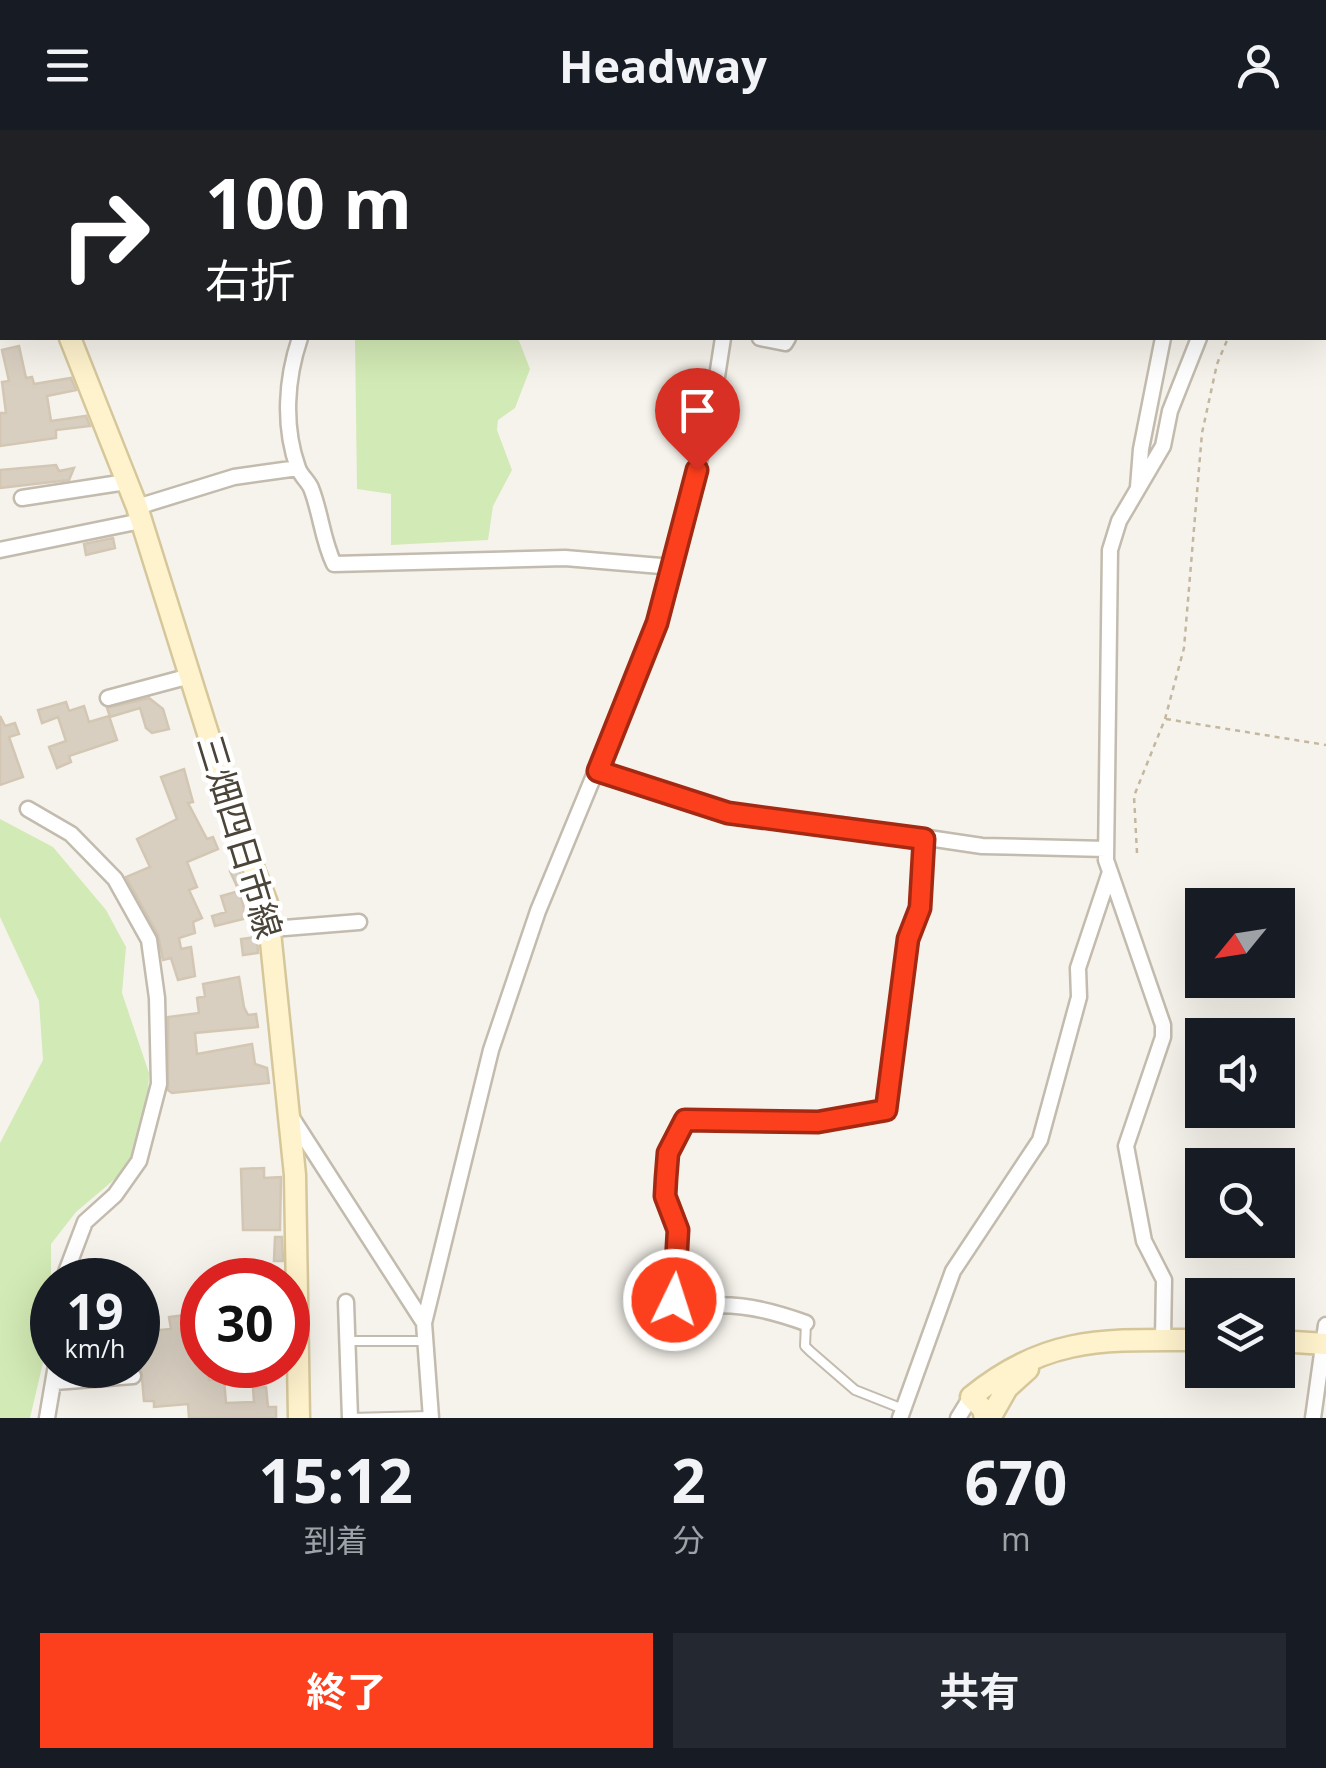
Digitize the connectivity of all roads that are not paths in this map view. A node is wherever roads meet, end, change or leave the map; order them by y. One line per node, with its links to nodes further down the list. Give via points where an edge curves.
1 (71, 340): 7 (main road, 三畑四日市線)
2 (299, 340): 6 (street, via 287,380)
3 (723, 340): 12 (street)
4 (1163, 340): 8 (street)
5 (1199, 340): 8 (street, via 1163,446)
6 (298, 468): 10 (street, via 234,478); 12 (street, via 311,488 334,564 548,558)
7 (126, 482): 9 (street); 10 (main road, 三畑四日市線)
8 (1138, 488): 18 (street, via 1110,550)
9 (22, 498)
10 (139, 514): 11 (street); 13 (main road, 三畑四日市線)
11 (0, 550)
12 (674, 567): 15 (street)
13 (190, 676): 14 (street); 21 (main road, 三畑四日市線)
14 (108, 698)
15 (598, 771): 17 (street, via 742,816); 25 (street, via 503,1006)
16 (28, 809): 23 (street, via 70,834 115,879 149,940 157,998 159,1084 139,1161 115,1196 85,1222)
17 (924, 839): 18 (street); 26 (street, via 920,908 908,939 886,1110 818,1122 685,1120 668,1153 665,1196 678,1230 676,1308 758,1306)
18 (1106, 849): 19 (street)
19 (1110, 874): 28 (street, via 1163,1024 1126,1146 1144,1241 1164,1280); 36 (street, via 1078,968 1079,998 1040,1140 954,1272)
20 (359, 922): 21 (street)
21 (272, 929): 22 (main road, 三畑四日市線)
22 (290, 1115): 25 (street); 39 (main road, 三畑四日市線)
23 (72, 1258)
24 (346, 1302): 31 (street)
25 (424, 1323): 32 (street)
26 (806, 1323): 36 (lane, via 804,1346 854,1390)
27 (1325, 1337): 30 (main road); 43 (street)
28 (1163, 1340): 29 (main road); 33 (main road)
29 (1185, 1340)
30 (1295, 1340)
31 (347, 1341): 32 (lane); 40 (street)
32 (425, 1341): 37 (street)
33 (1064, 1348): 35 (main road, via 1031,1356); 42 (main road, via 1018,1376)
34 (54, 1388): 38 (street)
35 (971, 1397): 41 (street); 42 (main road)
36 (902, 1414)
37 (430, 1417): 40 (lane)
38 (47, 1418)
39 (299, 1418)
40 (350, 1418)
41 (958, 1418)
42 (988, 1418)
43 (1313, 1418)

